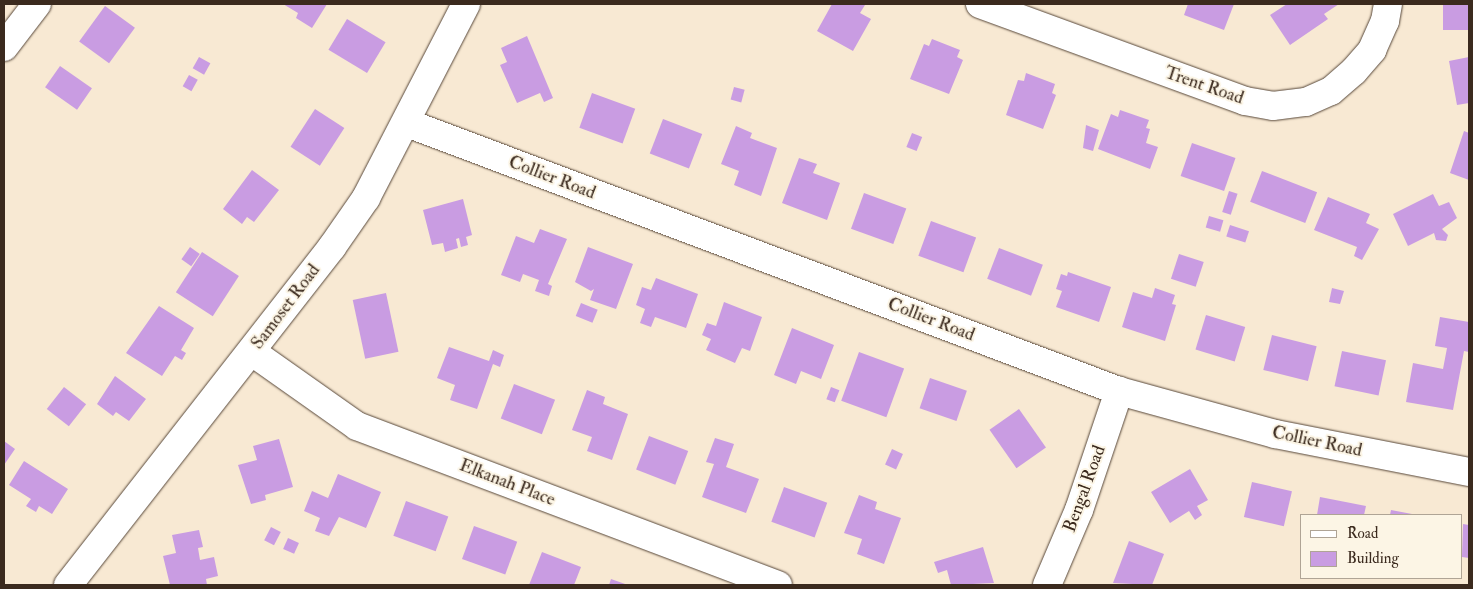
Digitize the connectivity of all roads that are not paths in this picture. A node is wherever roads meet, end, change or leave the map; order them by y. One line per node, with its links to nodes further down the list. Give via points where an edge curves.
1 (37, 4): 5 (street)
2 (466, 4): 6 (street, Samoset Road)
3 (980, 4): 4 (street, Trent Road, via 1245,101 1273,106 1306,102 1331,91 1354,71 1372,50)
4 (1388, 4)
5 (4, 47)
6 (406, 123): 7 (street, Samoset Road, via 360,206); 8 (street, Collier Road)
7 (252, 352): 10 (street, Samoset Road); 11 (street, Elkanah Place, via 357,426)
8 (1119, 391): 9 (street, Collier Road, via 1275,434); 12 (street, Bengal Road, via 1079,510)
9 (1469, 472)
10 (68, 585)
11 (778, 585)
12 (1048, 585)

